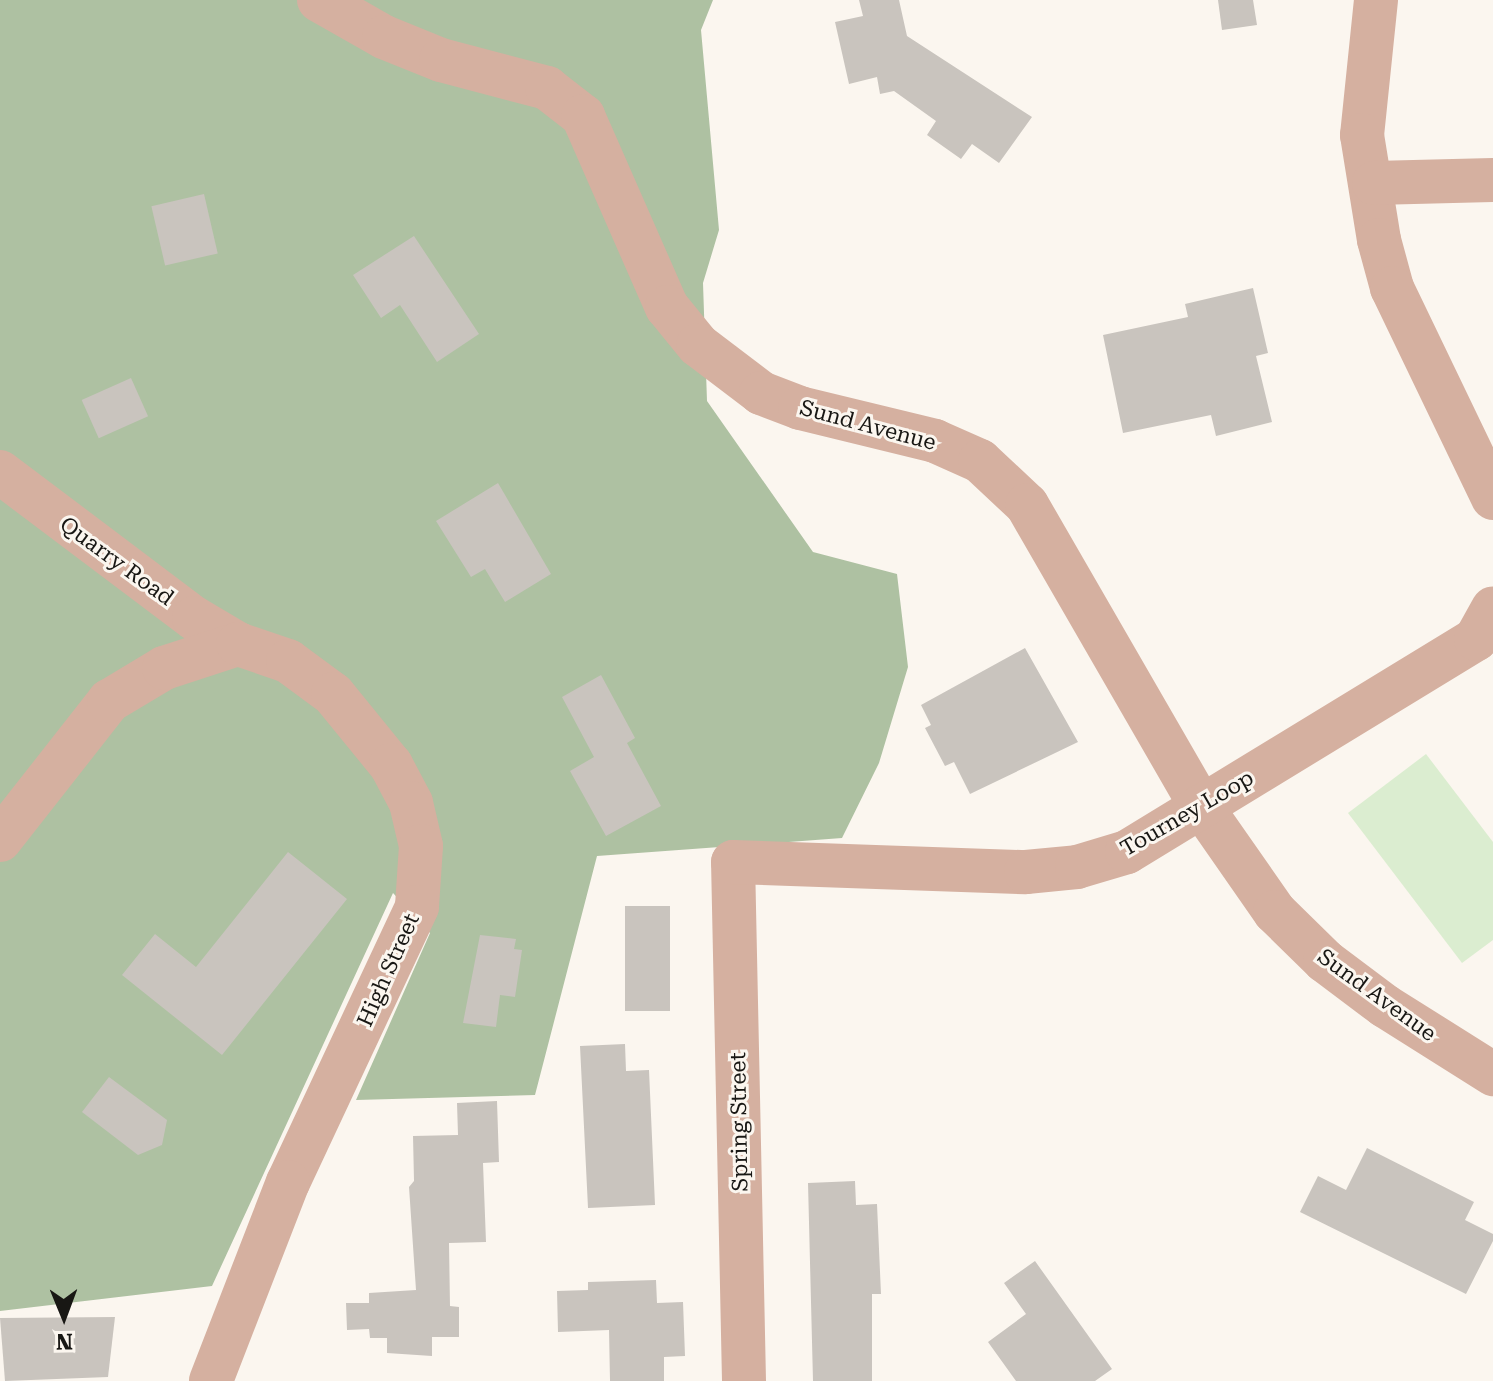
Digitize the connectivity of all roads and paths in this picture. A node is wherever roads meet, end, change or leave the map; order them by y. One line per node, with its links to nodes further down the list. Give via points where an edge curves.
1 (319, 0): 9 (street, Sund Avenue, via 384,37 441,60 547,88 583,116 667,307 698,345 761,393 800,408 935,441 980,461 1027,505)
2 (1376, 0): 4 (street, via 1362,135)
3 (1493, 180): 4 (street)
4 (1374, 183): 6 (street, via 1379,240 1392,288)
5 (0, 472): 8 (street, Quarry Road, via 194,618)
6 (1493, 498)
7 (1493, 608): 9 (street, Tourney Loop, via 1476,639)
8 (238, 644): 10 (street, via 164,668 109,701); 13 (street, High Street, via 288,661 333,694 391,765 411,803 421,846 417,907 288,1182)
9 (1201, 806): 11 (street, Tourney Loop, via 1127,852 1077,867 1026,872); 12 (street, Sund Avenue, via 1275,912 1325,961)
10 (0, 840)
11 (733, 862): 14 (street, Spring Street)
12 (1493, 1074)
13 (211, 1381)
14 (744, 1381)

